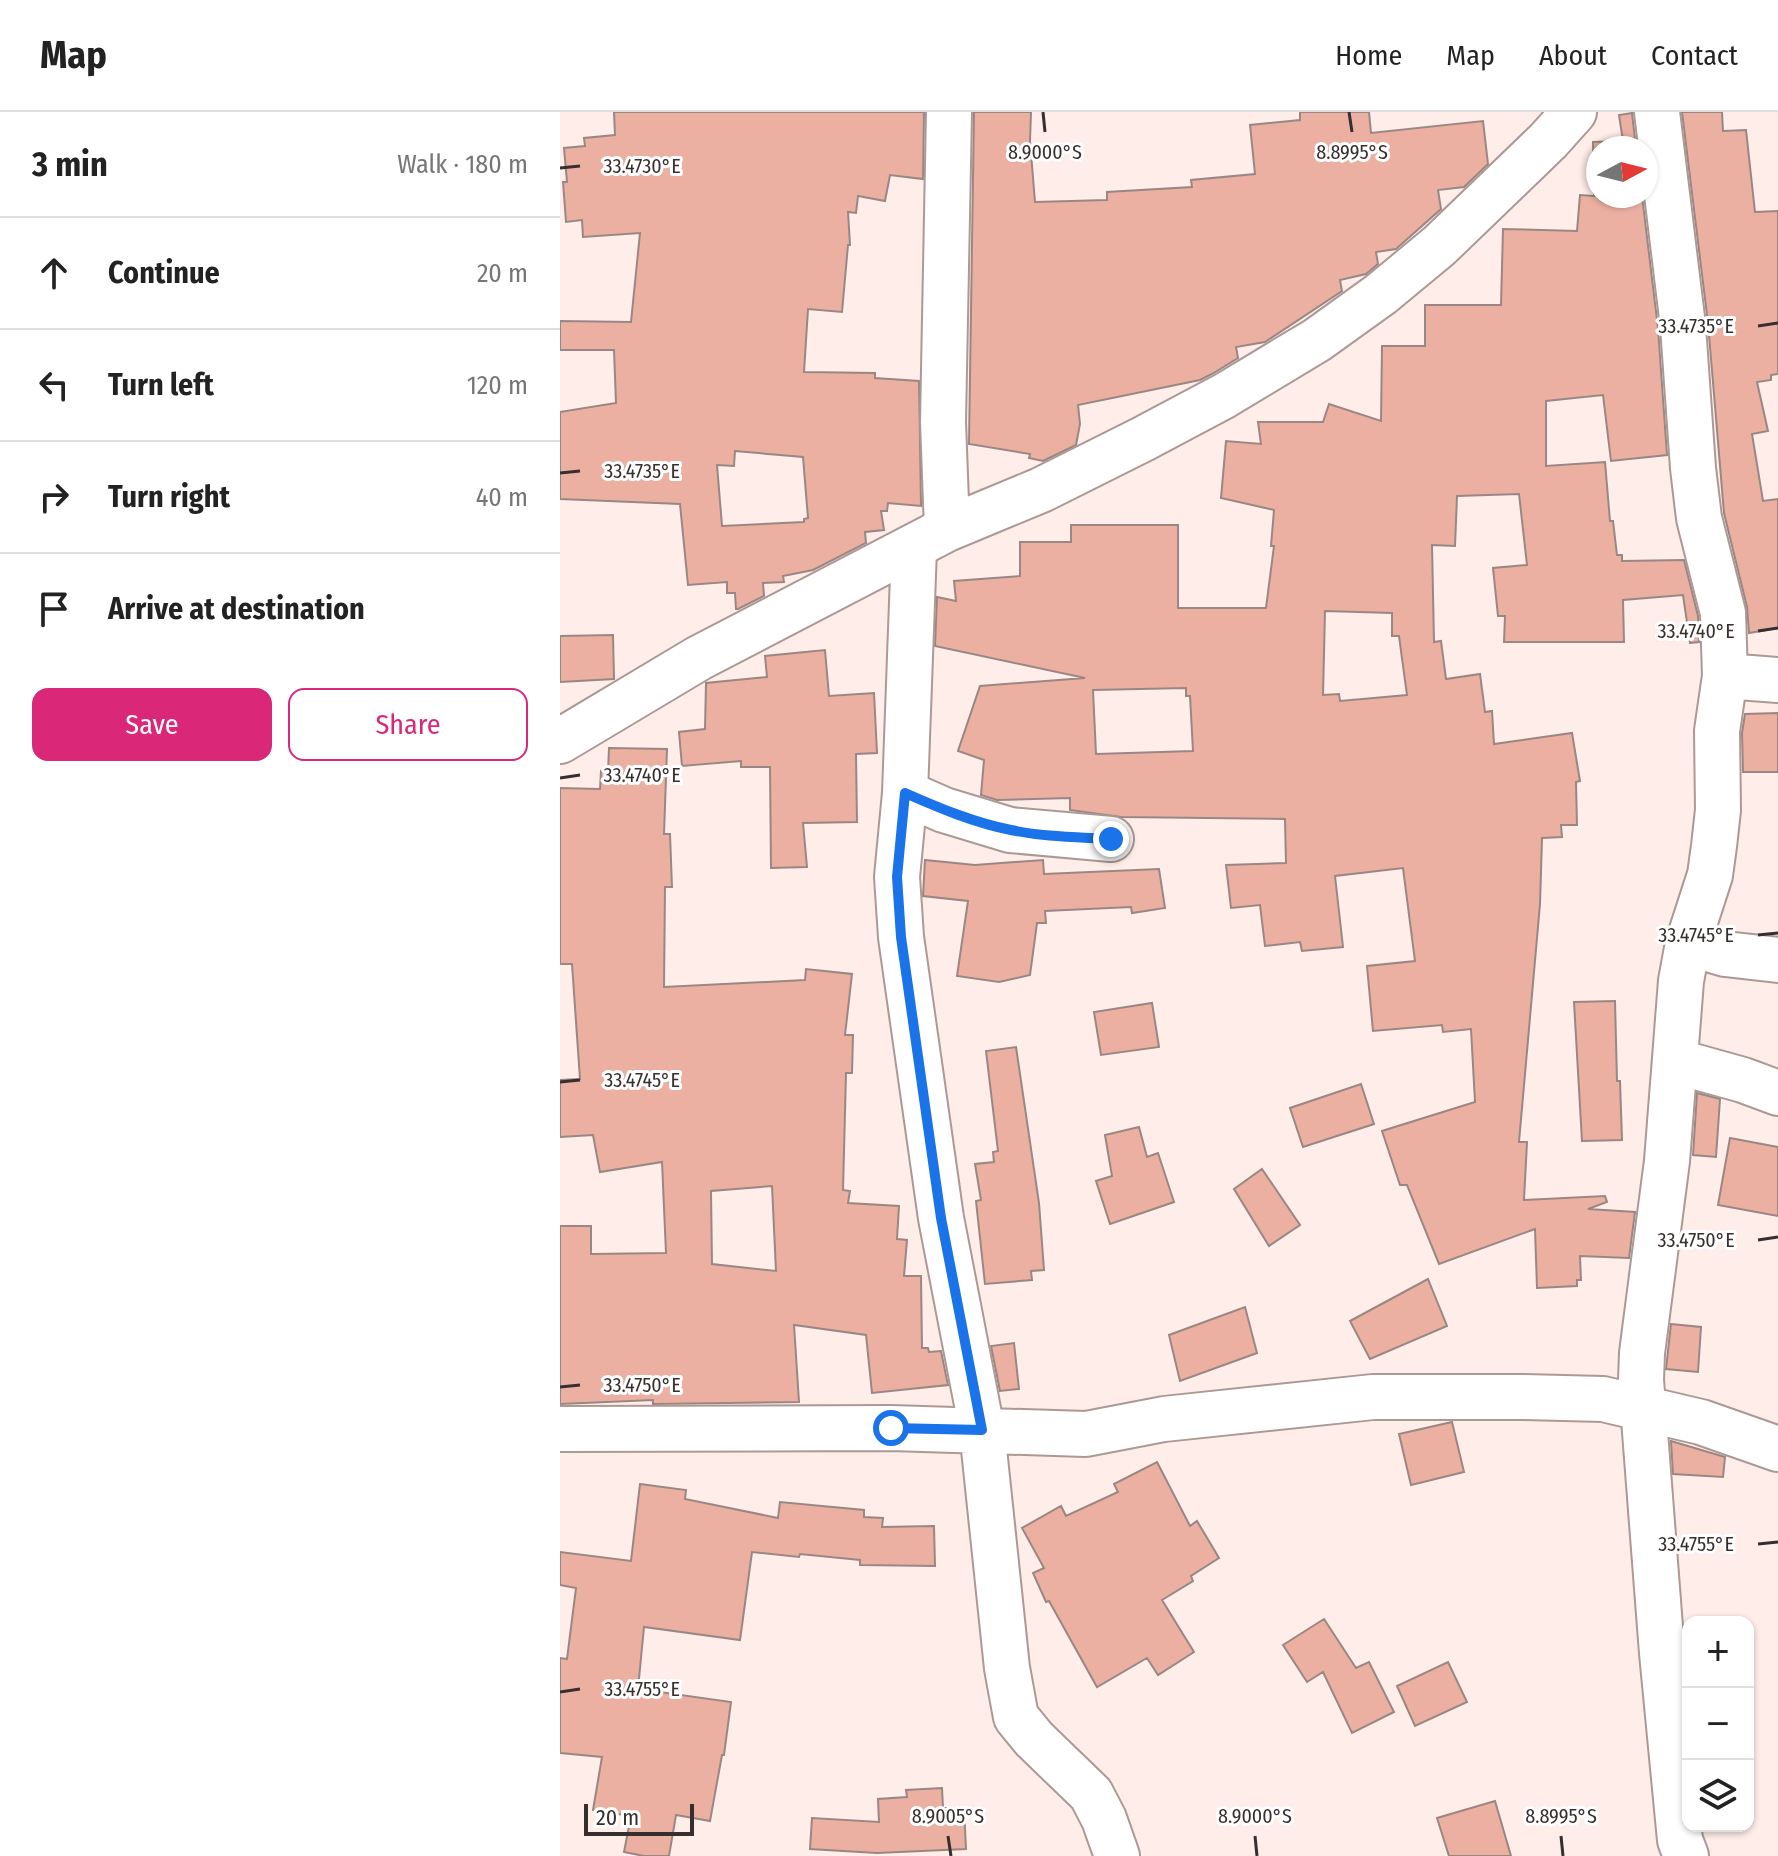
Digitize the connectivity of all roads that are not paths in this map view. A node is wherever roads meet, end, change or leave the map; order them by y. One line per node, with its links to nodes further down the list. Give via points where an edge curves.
1 (949, 112): 4 (street, via 943,422)
2 (1574, 112): 4 (street, via 1439,246 1317,340 1143,439)
3 (1657, 112): 5 (street, via 1699,518 1723,613)
4 (930, 538): 7 (street, via 699,658); 8 (street)
5 (1725, 676): 6 (street); 10 (street, via 1710,875)
6 (1778, 680)
7 (560, 741)
8 (905, 793): 9 (street, via 1010,830); 16 (street, via 897,877 901,937 941,1218)
9 (1111, 839)
10 (1688, 943): 11 (street); 12 (street)
11 (1778, 960)
12 (1675, 1061): 13 (street); 14 (street, via 1642,1353)
13 (1778, 1093)
14 (1641, 1408): 16 (street, via 1603,1399 1373,1397 1164,1419 1086,1434); 17 (street); 19 (street, via 1680,1840)
15 (560, 1429): 16 (street)
16 (982, 1430): 18 (street, via 1016,1717 1091,1794)
17 (1778, 1449)
18 (1117, 1856)
19 (1686, 1856)

